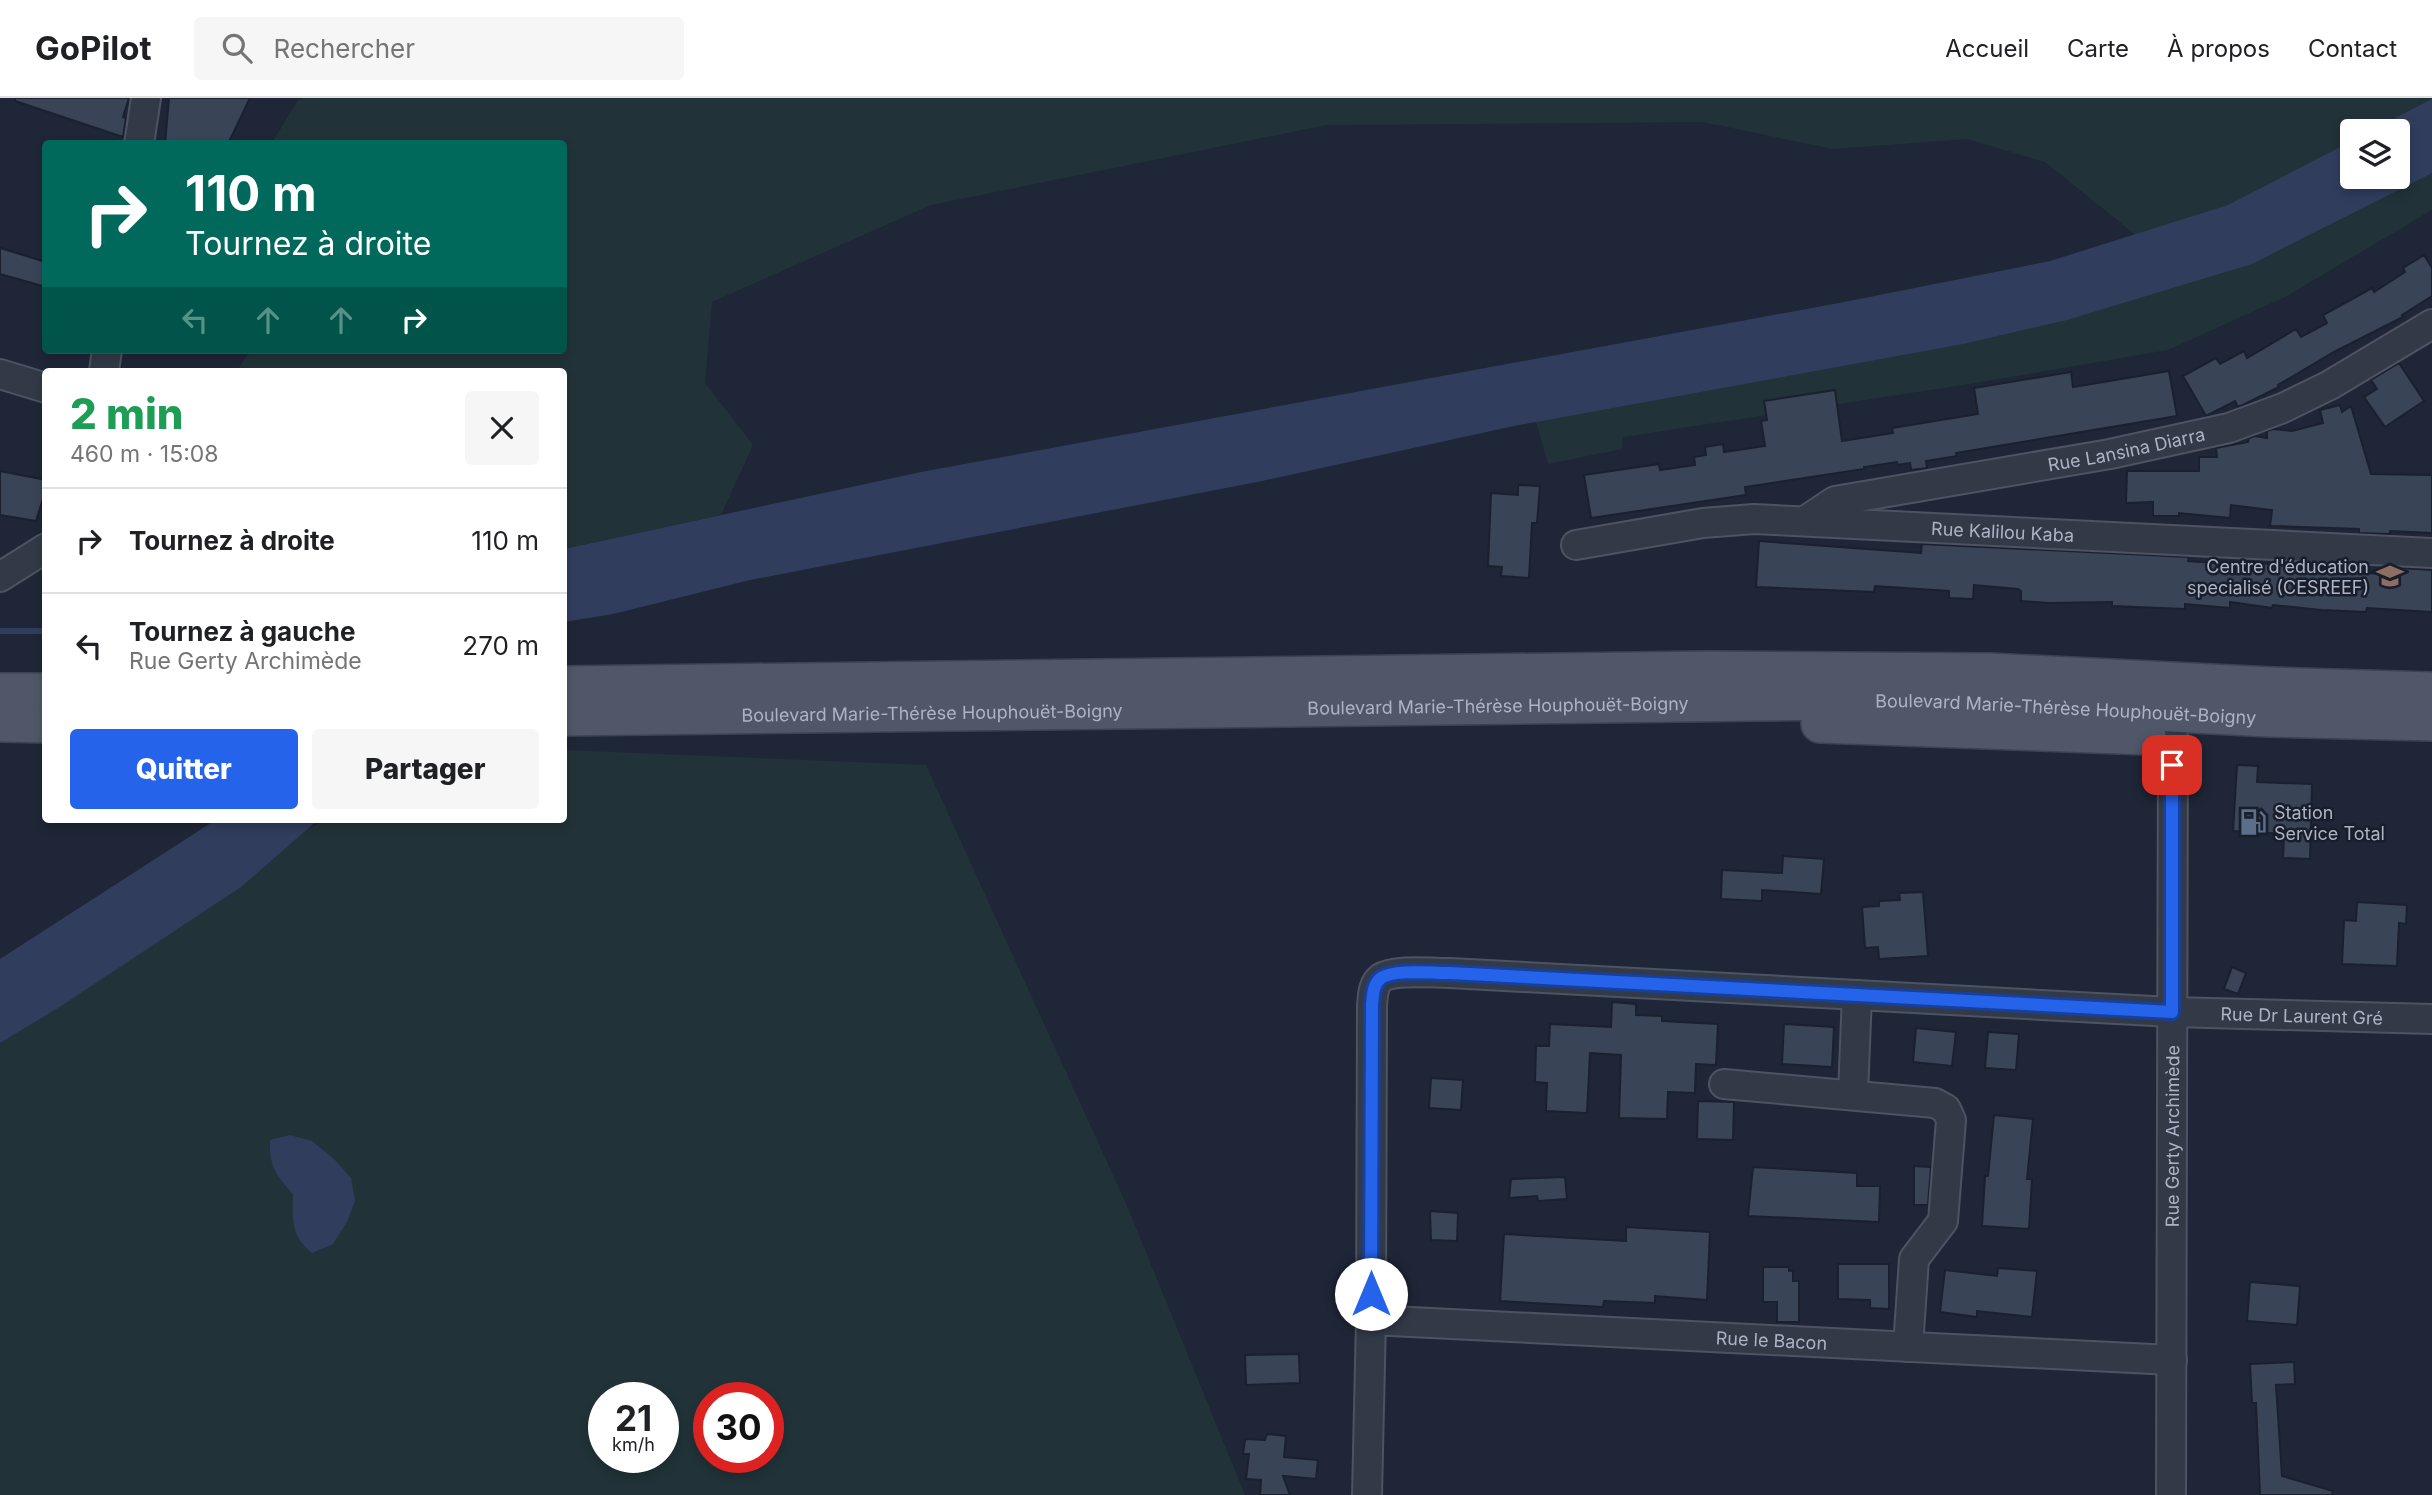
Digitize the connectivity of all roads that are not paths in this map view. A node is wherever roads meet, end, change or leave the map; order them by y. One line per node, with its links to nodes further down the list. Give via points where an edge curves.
1 (146, 98): 2 (street)
2 (140, 140)
3 (2432, 324): 6 (street, Rue Lansina Diarra, via 2330,385 2229,429 1835,501)
4 (0, 374): 5 (street)
5 (42, 387)
6 (1805, 521): 7 (street, Rue Kalilou Kaba, via 1703,523); 9 (street, Rue Kalilou Kaba)
7 (1576, 545)
8 (42, 551): 10 (street)
9 (2432, 552)
10 (0, 578)
11 (567, 685): 12 (main road, Boulevard Marie-Thérèse Houphouët-Boigny, via 1720,670 1990,672)
12 (2432, 691)
13 (0, 692): 14 (main road)
14 (42, 692)
15 (1703, 702): 16 (main road, Boulevard Marie-Thérèse Houphouët-Boigny); 17 (main road, Boulevard Marie-Thérèse Houphouët-Boigny, via 1920,700); 20 (main road, via 1796,724)
16 (567, 717)
17 (2432, 722)
18 (0, 723): 19 (main road)
19 (42, 724)
20 (2173, 737): 21 (main road); 23 (street, Rue Gerty Archimède)
21 (2432, 748)
22 (1857, 995): 23 (street, Rue Dr Laurent Gré); 26 (street); 27 (street, Rue Dr Laurent Gré, via 1450,973 1392,974 1379,979 1372,1004)
23 (2172, 1012): 24 (street, Rue Dr Laurent Gré); 29 (street, Rue Gerty Archimède)
24 (2432, 1019)
25 (1724, 1084): 26 (street)
26 (1853, 1094): 28 (street, via 1936,1103 1946,1109 1951,1120 1943,1221 1914,1259)
27 (1371, 1320): 28 (street, Rue le Bacon); 30 (street)
28 (1908, 1347): 29 (street, Rue le Bacon)
29 (2172, 1360): 31 (street, Rue Gerty Archimède)
30 (1367, 1495)
31 (2171, 1495)

